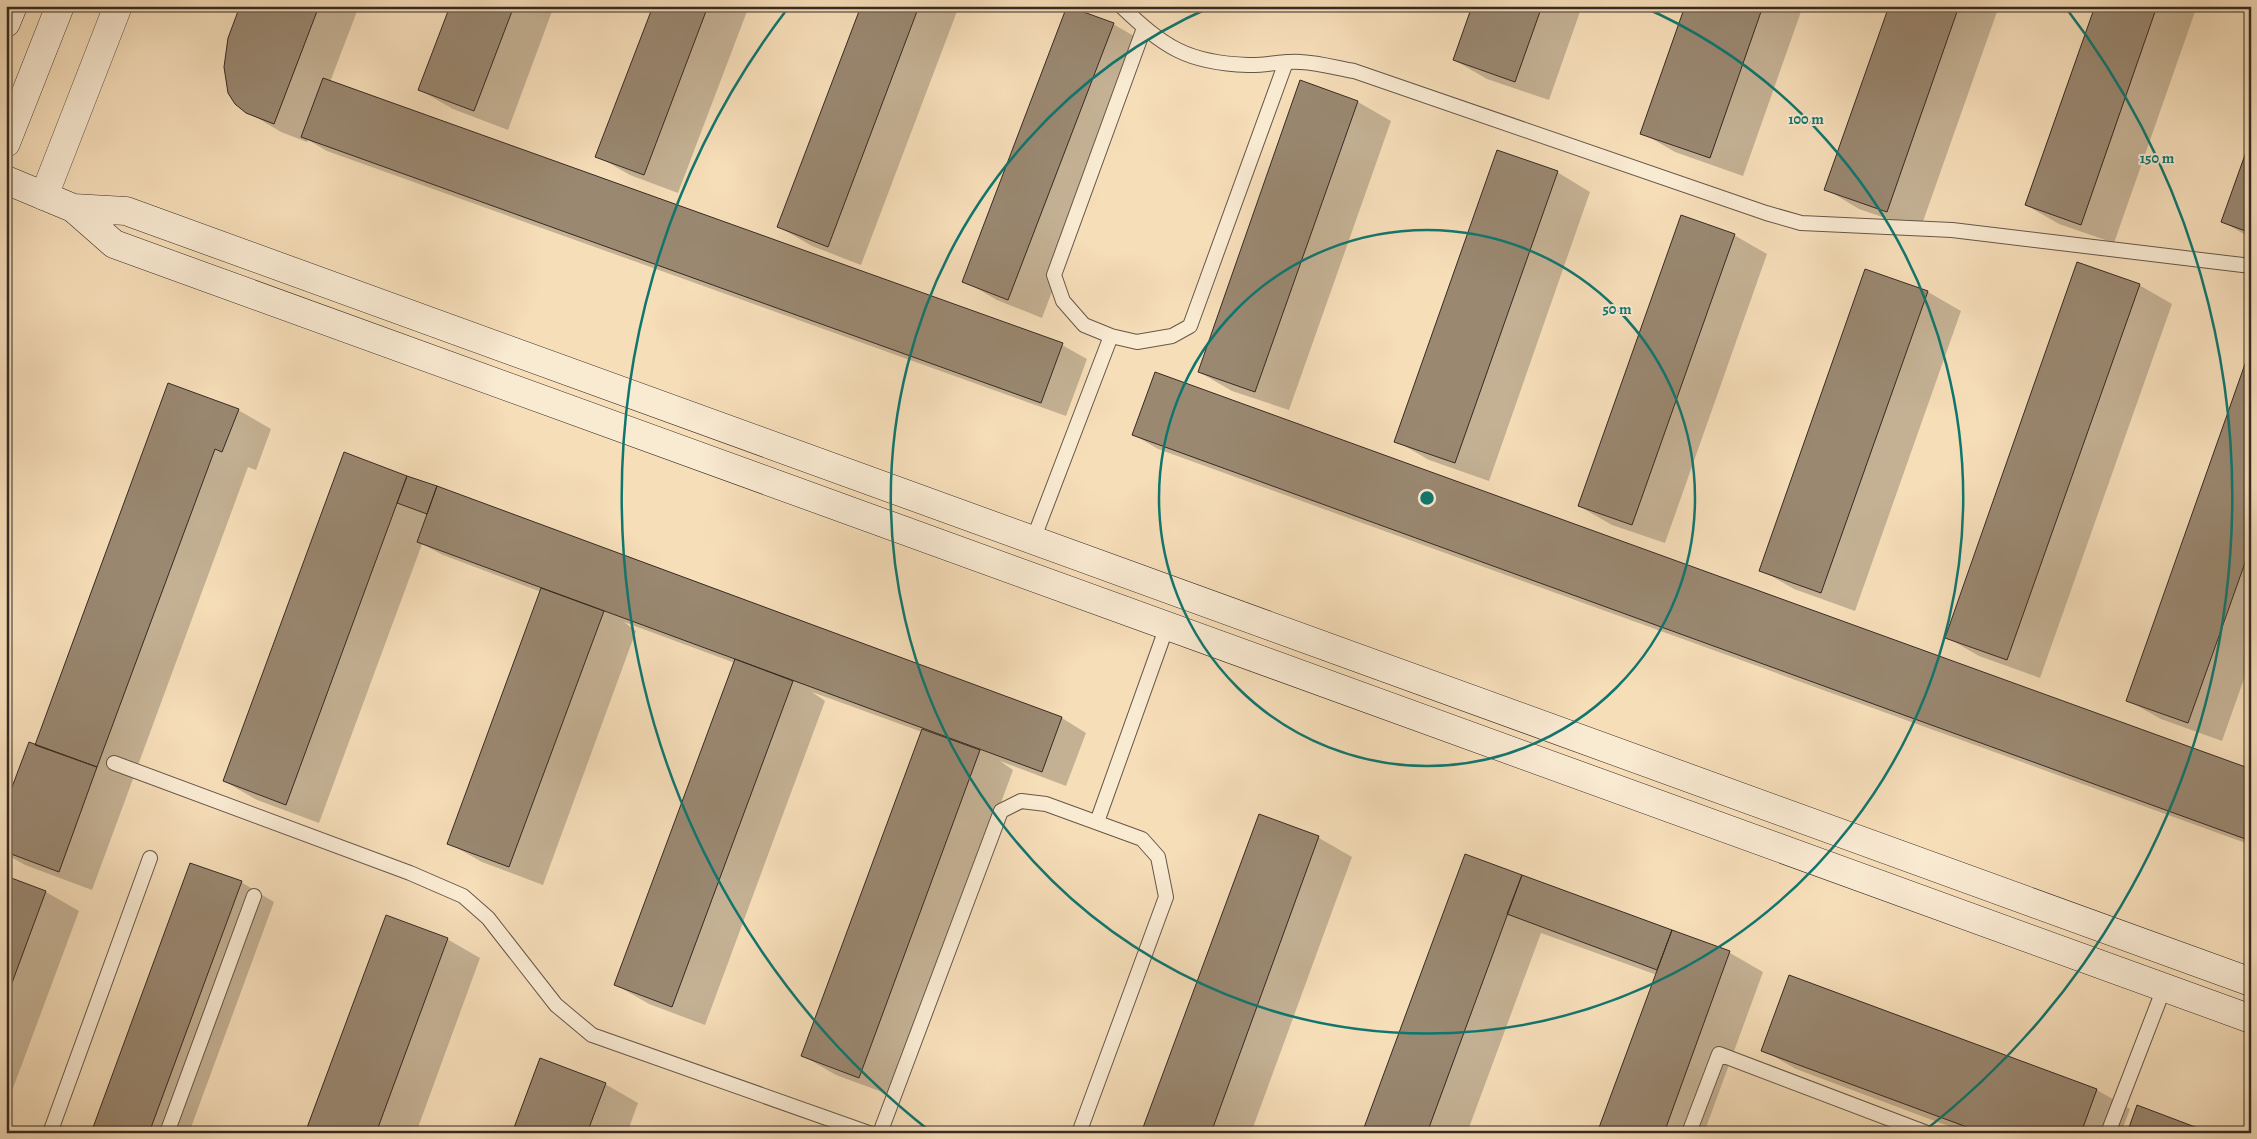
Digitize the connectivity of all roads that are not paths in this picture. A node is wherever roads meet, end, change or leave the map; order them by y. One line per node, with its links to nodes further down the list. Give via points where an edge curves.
1 (13, 6): 5 (street)
2 (60, 6): 8 (street)
3 (118, 6): 10 (street)
4 (1121, 6): 6 (lane)
5 (6, 23)
6 (1144, 28): 7 (lane, via 1173,49 1204,61 1250,65); 13 (lane, via 1054,275 1063,301 1084,325)
7 (1286, 62): 12 (lane, via 1354,71 1801,223 1952,230); 13 (lane, via 1190,326 1172,336 1137,342)
8 (6, 143)
9 (6, 180): 10 (street)
10 (44, 196): 11 (street)
11 (73, 208): 14 (street, via 126,211); 15 (street, via 114,244)
12 (2251, 266)
13 (1111, 336): 14 (lane)
14 (1033, 540): 20 (street)
15 (1167, 626): 17 (lane); 21 (street)
16 (114, 763): 25 (lane, via 410,873 463,896 488,918 556,1005 592,1036)
17 (1097, 822): 26 (lane, via 1046,804 1021,801 1001,811); 27 (lane, via 1142,839 1158,857 1166,897)
18 (150, 858): 23 (lane)
19 (254, 896): 24 (lane)
20 (2251, 982)
21 (2164, 988): 22 (street); 30 (lane)
22 (2251, 1019)
23 (50, 1133)
24 (168, 1133)
25 (869, 1133)
26 (880, 1133)
27 (1079, 1133)
28 (1689, 1133): 29 (lane, via 1719,1054)
29 (1927, 1133)
30 (2108, 1133)

